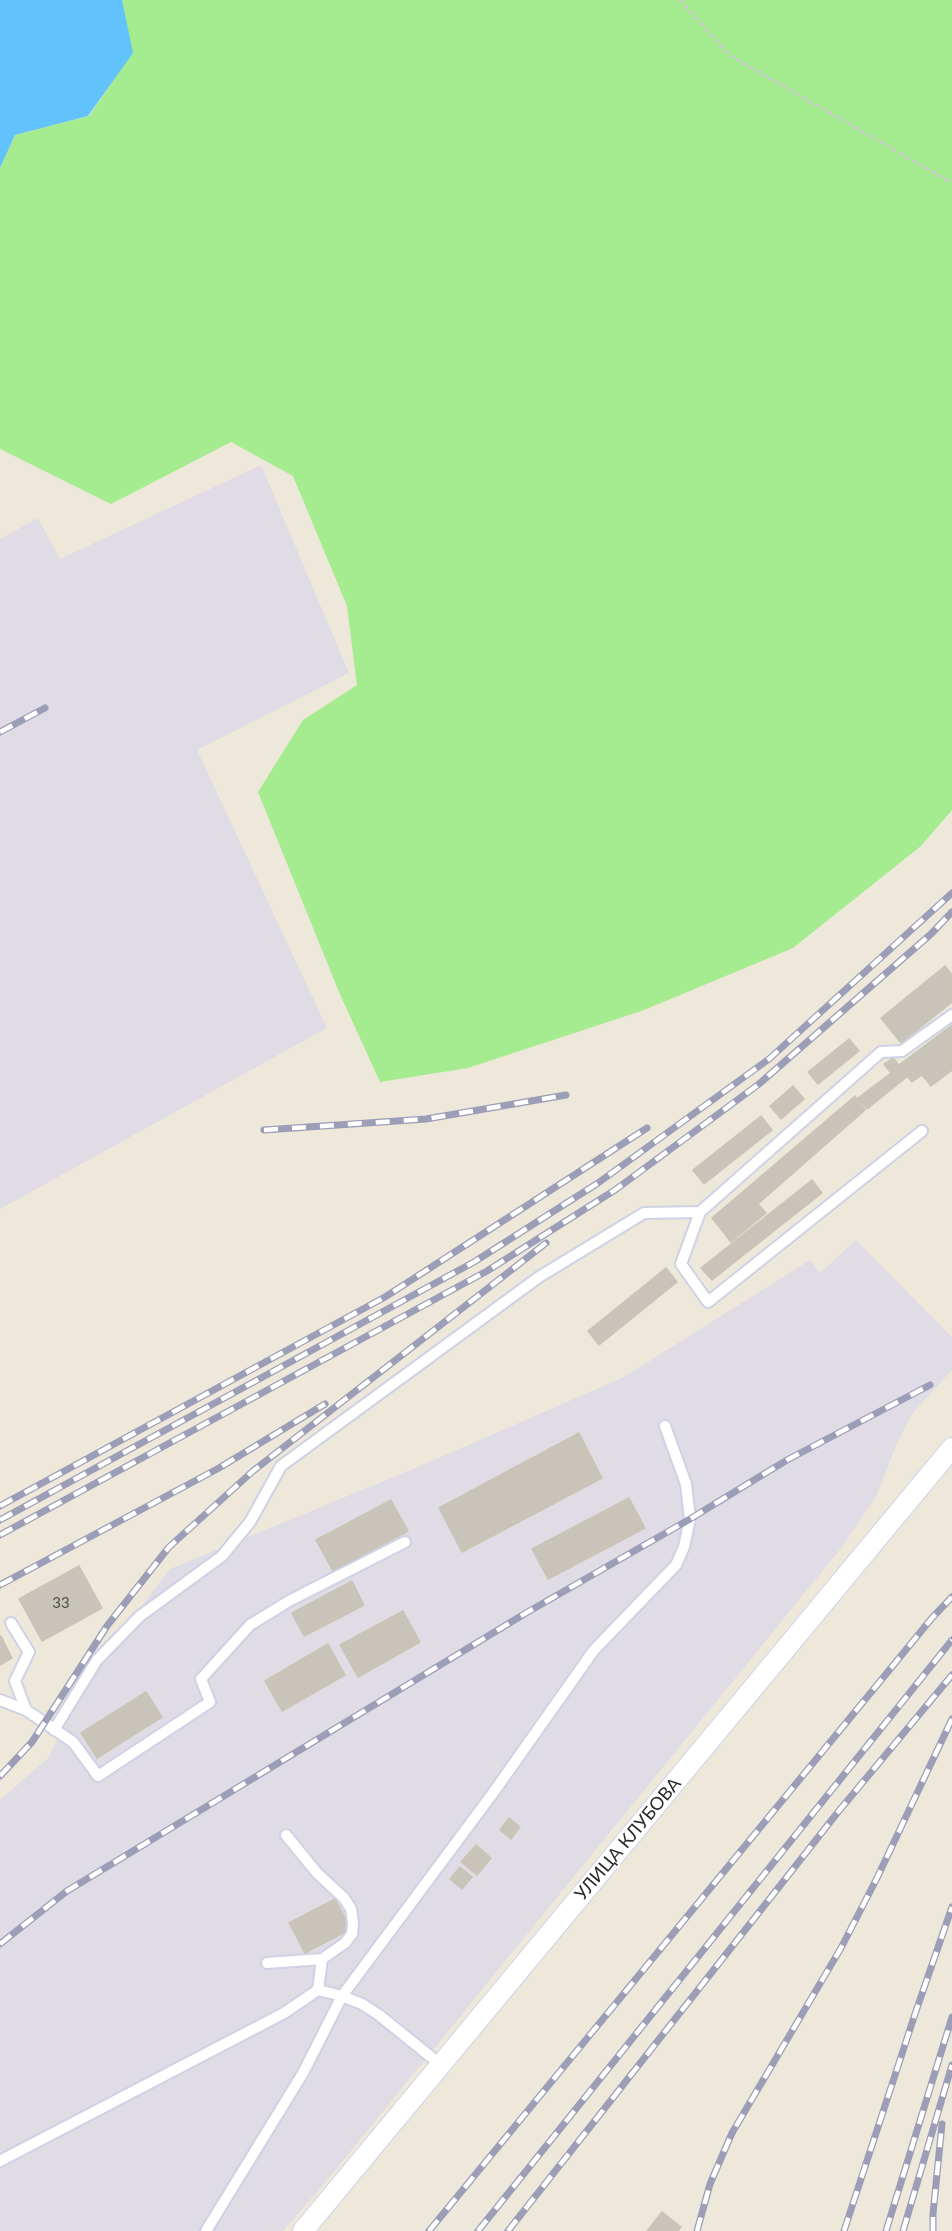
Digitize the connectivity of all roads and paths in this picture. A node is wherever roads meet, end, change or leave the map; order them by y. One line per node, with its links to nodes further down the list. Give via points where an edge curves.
1 (680, 0): 2 (path, via 729,55)
2 (952, 183)
3 (952, 1015): 5 (lane, via 902,1052 881,1052)
4 (922, 1131): 5 (lane, via 708,1302 681,1264)
5 (700, 1212): 12 (lane, via 644,1213 539,1277 281,1466 250,1522 222,1556 140,1616 97,1660)
6 (665, 1426): 17 (lane, via 687,1485 690,1519 676,1565 594,1650)
7 (952, 1448): 18 (street, УЛИЦА КЛУБОВА)
8 (405, 1542): 12 (lane, via 250,1625 201,1679 210,1702 98,1776 73,1742)
9 (11, 1623): 11 (lane, via 29,1652 15,1681)
10 (0, 1700): 11 (lane)
11 (26, 1710): 12 (lane)
12 (54, 1730)
13 (286, 1835): 14 (lane, via 351,1909 352,1934)
14 (322, 1959): 15 (lane); 16 (lane)
15 (267, 1963)
16 (318, 1990): 17 (lane); 19 (lane, via 284,2013)
17 (342, 1996): 18 (lane, via 379,2015); 20 (lane, via 303,2073)
18 (441, 2065): 21 (street, УЛИЦА КЛУБОВА)
19 (0, 2161)
20 (206, 2231)
21 (303, 2231)

